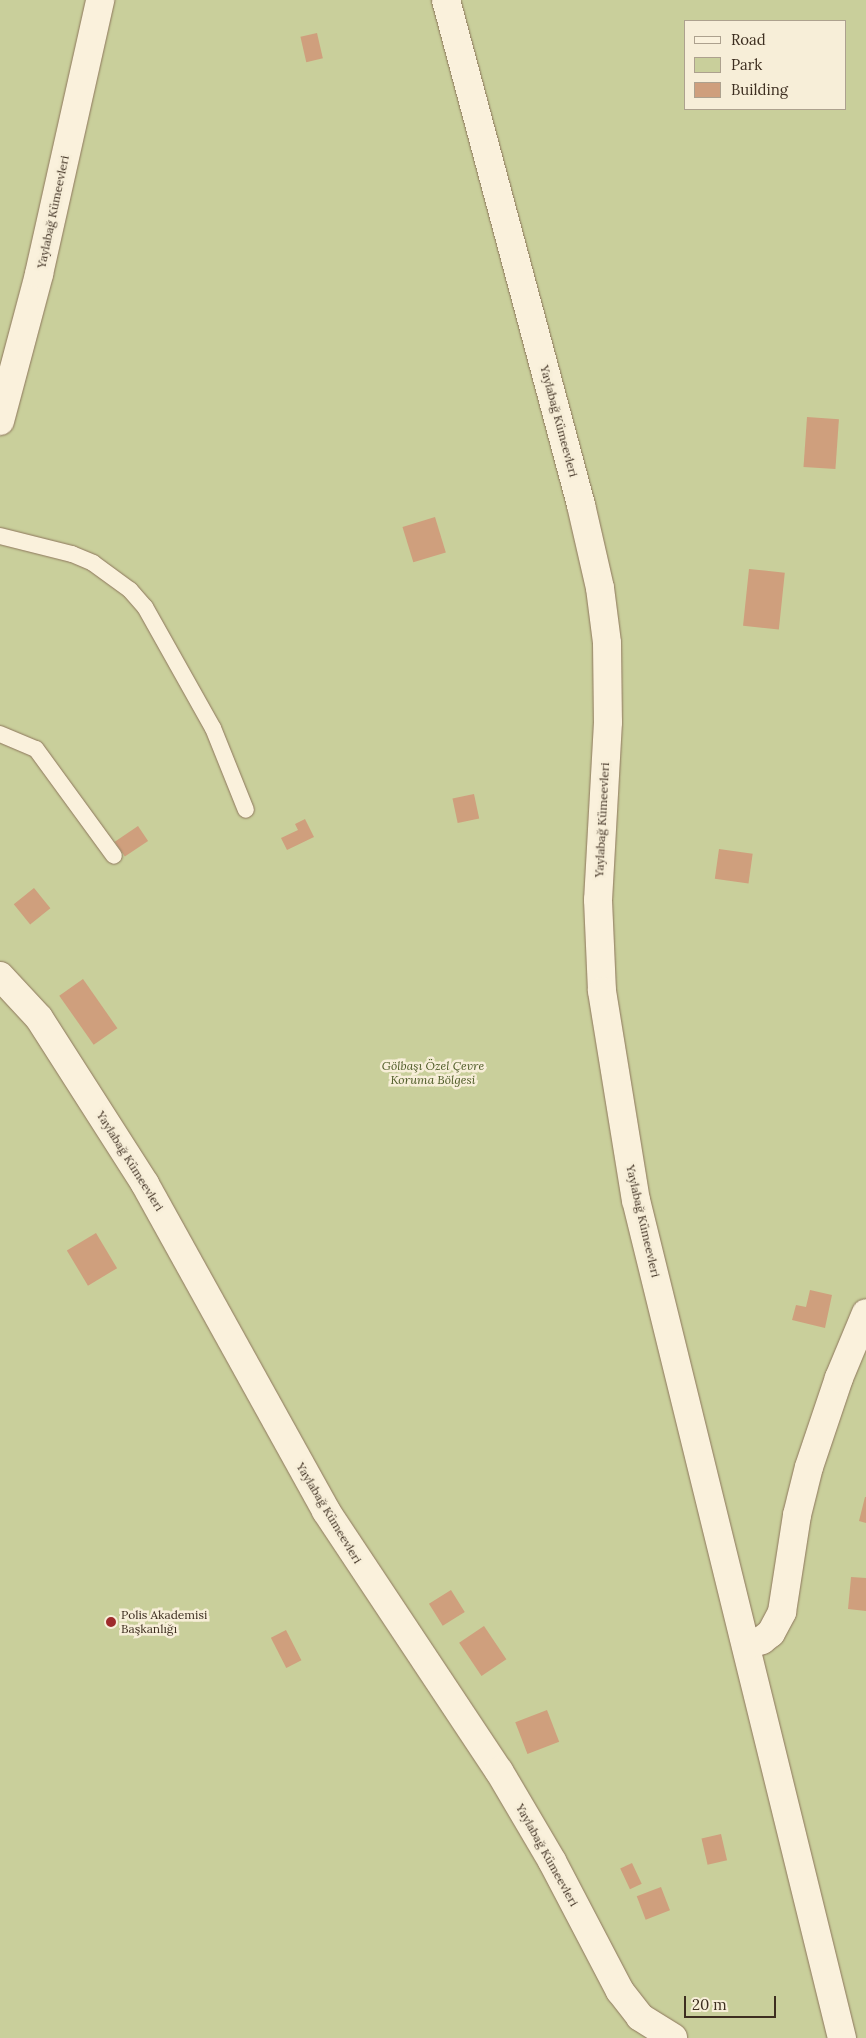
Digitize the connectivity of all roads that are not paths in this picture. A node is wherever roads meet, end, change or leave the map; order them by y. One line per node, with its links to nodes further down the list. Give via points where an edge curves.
1 (100, 0): 3 (street, Yaylabağ Kümeevleri, via 39,274)
2 (446, 0): 10 (street, Yaylabağ Kümeevleri, via 576,485 600,588 608,643 608,722 598,900 602,991 636,1200)
3 (0, 422)
4 (0, 536): 6 (lane, via 72,554 93,563 124,585 145,607 213,728)
5 (0, 734): 7 (lane, via 36,750)
6 (246, 810)
7 (114, 856)
8 (0, 976): 11 (street, Yaylabağ Kümeevleri, via 39,1018 145,1184 326,1511 499,1771 552,1860 620,1991 640,2017)
9 (866, 1313): 10 (street, via 829,1404 809,1467 797,1515 782,1612 771,1633)
10 (746, 1645): 12 (street, Yaylabağ Kümeevleri)
11 (673, 2038)
12 (842, 2038)

